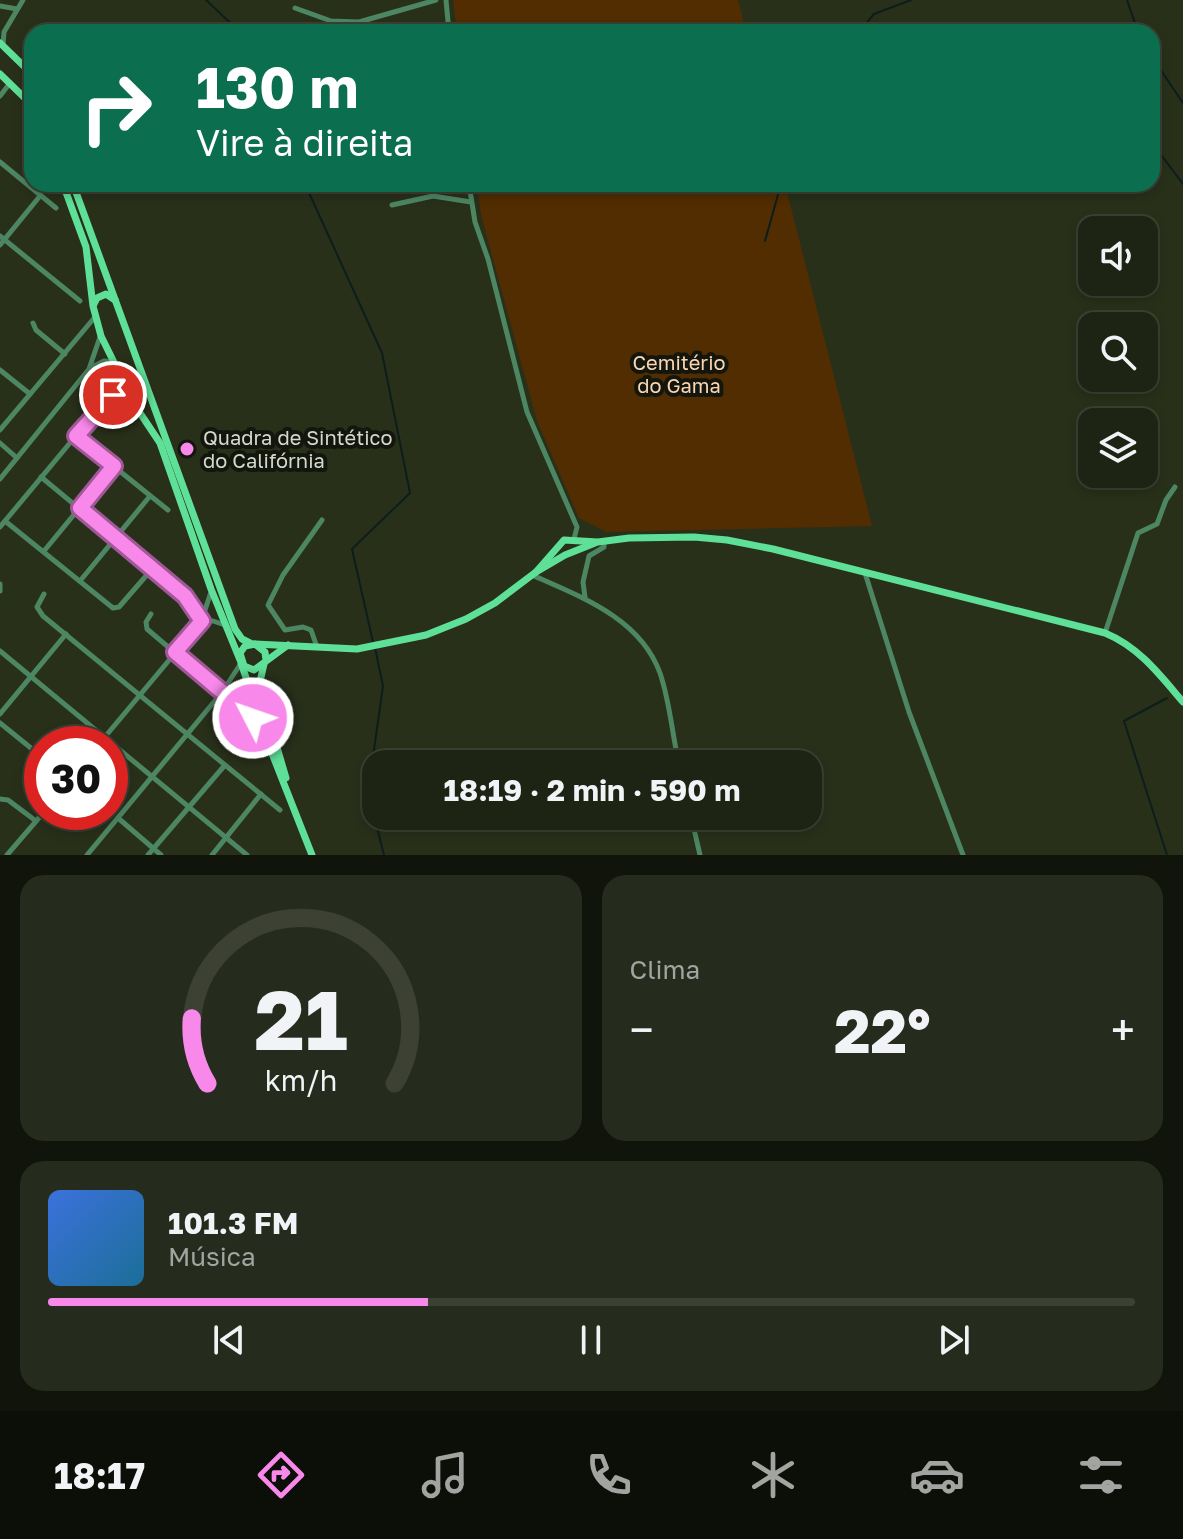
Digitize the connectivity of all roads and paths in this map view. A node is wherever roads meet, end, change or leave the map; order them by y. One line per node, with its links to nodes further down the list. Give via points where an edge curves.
1 (23, 0): 6 (street)
2 (436, 0): 5 (street, via 359,22 331,21)
3 (446, 0): 7 (street)
4 (0, 6): 6 (street)
5 (295, 8)
6 (17, 9): 8 (street)
7 (448, 24)
8 (7, 25): 9 (street); 10 (street)
9 (0, 31)
10 (2, 45): 11 (main road)
11 (24, 66)
12 (0, 74): 13 (main road)
13 (10, 83): 14 (main road); 15 (street)
14 (24, 92)
15 (0, 96)
16 (0, 162): 17 (street)
17 (24, 182)
18 (35, 192): 22 (street)
19 (66, 192): 26 (main road)
20 (76, 192): 27 (main road)
21 (470, 192): 23 (street)
22 (40, 196): 25 (street); 28 (street)
23 (471, 202): 24 (street, via 433,196); 57 (street, via 527,412 577,527)
24 (392, 205)
25 (56, 208)
26 (77, 224): 27 (main road); 31 (main road, via 86,247)
27 (90, 231): 30 (main road)
28 (1, 240): 29 (street)
29 (80, 301)
30 (117, 301): 31 (main road, via 106,294); 40 (main road)
31 (93, 306): 32 (main road)
32 (95, 317): 34 (main road); 35 (street)
33 (33, 323): 35 (street)
34 (101, 336): 36 (main road); 37 (street)
35 (65, 354): 39 (street)
36 (113, 362): 37 (street); 41 (main road)
37 (89, 369): 45 (street)
38 (0, 370): 39 (street)
39 (30, 394): 42 (street)
40 (150, 395): 41 (main road, via 147,405); 77 (main road, via 235,629)
41 (136, 407): 43 (street, via 111,395); 68 (main road, via 160,443)
42 (0, 430)
43 (76, 436): 46 (street); 47 (street)
44 (0, 443): 45 (street)
45 (17, 458): 48 (street)
46 (114, 466): 50 (street); 51 (street)
47 (41, 477): 51 (street); 54 (street)
48 (0, 479)
49 (1175, 487): 75 (street, via 1157,524 1138,533)
50 (150, 496): 52 (street); 56 (street)
51 (80, 508): 56 (street); 60 (street)
52 (168, 510)
53 (322, 520): 79 (street, via 268,605 286,631 311,630)
54 (5, 521): 55 (street); 60 (street)
55 (0, 527)
56 (115, 538): 63 (street); 66 (street)
57 (574, 539): 58 (main road); 59 (main road); 61 (main road)
58 (601, 542): 61 (main road); 64 (main road, via 694,537 773,549); 71 (street, via 601,549 589,556)
59 (561, 544): 62 (main road); 65 (main road)
60 (44, 551): 66 (street)
61 (574, 552): 62 (main road)
62 (565, 555): 65 (main road)
63 (152, 569): 66 (street, via 117,608); 73 (street, via 188,599)
64 (865, 572): 75 (main road); 120 (street, via 909,712)
65 (534, 574): 71 (street); 79 (main road, via 495,603 426,635 374,647)
66 (80, 581)
67 (0, 584): 69 (street)
68 (211, 589): 73 (street); 74 (main road)
69 (0, 591)
70 (44, 594): 76 (street, via 38,611)
71 (585, 598): 95 (street, via 633,630 649,652 664,689)
72 (151, 614): 81 (street, via 147,629)
73 (202, 621): 74 (street); 81 (street)
74 (225, 625): 82 (main road)
75 (1105, 633): 87 (main road, via 1141,654)
76 (66, 634): 84 (street); 86 (street)
77 (254, 644): 78 (main road); 82 (main road, via 242,649); 83 (main road, via 263,648)
78 (288, 645): 79 (main road); 83 (main road)
79 (317, 647)
80 (0, 651): 84 (street)
81 (175, 652): 85 (street); 86 (street)
82 (241, 662): 83 (main road, via 254,670); 85 (street); 92 (main road)
83 (265, 662): 99 (main road, via 259,686)
84 (31, 677): 88 (street); 90 (street)
85 (223, 691): 92 (street); 93 (street)
86 (140, 694): 91 (street); 93 (street)
87 (1183, 702)
88 (0, 714)
89 (0, 723): 94 (street)
90 (91, 726)
91 (114, 726)
92 (264, 728): 99 (main road)
93 (187, 733): 97 (street); 98 (street)
94 (24, 742)
95 (676, 750)
96 (128, 756): 98 (street)
97 (225, 765): 100 (street); 103 (street)
98 (152, 776): 102 (street); 103 (street)
99 (289, 792): 118 (main road)
100 (261, 794): 104 (street); 110 (street)
101 (0, 799): 105 (street)
102 (128, 806)
103 (189, 806): 110 (street); 111 (street)
104 (280, 810)
105 (24, 812)
106 (128, 827): 111 (street)
107 (28, 830): 112 (street)
108 (108, 830): 113 (street)
109 (694, 830): 119 (street)
110 (227, 838): 116 (street); 117 (street)
111 (153, 848): 114 (street); 115 (street)
112 (7, 855)
113 (87, 855)
114 (148, 855)
115 (161, 855)
116 (212, 855)
117 (247, 855)
118 (312, 855)
119 (700, 855)
120 (963, 855)

